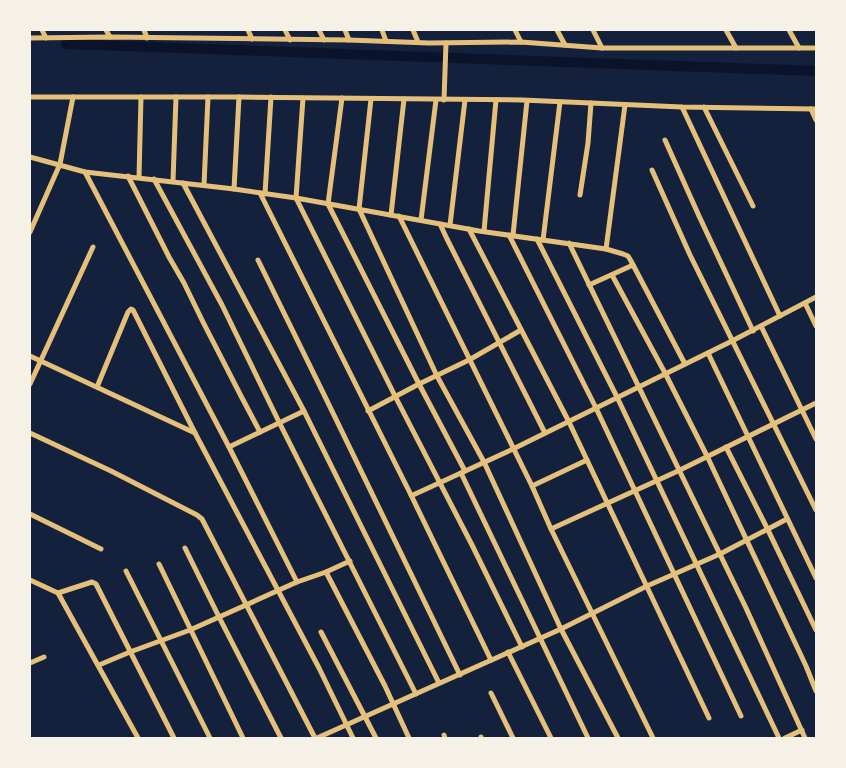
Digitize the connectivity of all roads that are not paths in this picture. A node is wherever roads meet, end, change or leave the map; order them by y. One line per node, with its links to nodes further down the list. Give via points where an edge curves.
1 (42, 30): 17 (street)
2 (106, 30): 15 (street)
3 (144, 30): 18 (street)
4 (248, 30): 19 (street)
5 (285, 30): 20 (street)
6 (319, 30): 21 (street)
7 (345, 30): 22 (street)
8 (382, 30): 23 (street)
9 (413, 30): 24 (street)
10 (516, 30): 25 (street)
11 (557, 30): 27 (street)
12 (593, 30): 28 (street)
13 (726, 30): 29 (street)
14 (789, 30): 30 (street)
15 (110, 37): 17 (street); 18 (street)
16 (30, 38): 17 (street)
17 (46, 38)
18 (147, 38): 19 (street)
19 (252, 39): 20 (street)
20 (290, 40): 21 (street)
21 (324, 40): 22 (street)
22 (349, 40): 23 (street)
23 (386, 41): 24 (street)
24 (418, 42): 26 (street)
25 (521, 42): 26 (street); 27 (street)
26 (446, 43): 44 (street)
27 (565, 45): 28 (street)
28 (602, 48): 29 (street)
29 (736, 48): 30 (street)
30 (798, 48): 31 (street)
31 (816, 48)
32 (30, 97): 33 (street)
33 (74, 97): 34 (street); 57 (street)
34 (141, 97): 35 (street); 61 (street)
35 (176, 97): 36 (street); 63 (street)
36 (208, 97): 37 (street); 65 (street)
37 (239, 97): 38 (street); 66 (street)
38 (271, 97): 39 (street); 67 (street)
39 (303, 98): 40 (street); 69 (street)
40 (342, 98): 41 (street); 70 (street)
41 (371, 99): 42 (street); 72 (street)
42 (404, 99): 43 (street); 73 (street)
43 (436, 100): 44 (street); 75 (street)
44 (444, 100): 45 (street)
45 (465, 100): 46 (street); 77 (street)
46 (496, 100): 47 (street); 79 (street)
47 (527, 101): 48 (street); 81 (street)
48 (560, 102): 49 (street); 82 (street)
49 (591, 104): 50 (street); 68 (street)
50 (625, 105): 51 (street); 85 (street)
51 (682, 107): 52 (street); 92 (street)
52 (704, 107): 53 (street); 71 (street)
53 (813, 109): 54 (street)
54 (816, 120)
55 (665, 140): 96 (street)
56 (30, 157): 57 (street)
57 (60, 164): 59 (street); 80 (street)
58 (652, 170): 97 (street)
59 (85, 172): 60 (street); 127 (street)
60 (128, 176): 61 (street); 120 (street)
61 (138, 178): 62 (street)
62 (154, 179): 63 (street); 117 (street, via 222,304)
63 (173, 181): 64 (street)
64 (183, 183): 65 (street); 115 (street)
65 (204, 185): 66 (street)
66 (234, 189): 67 (street)
67 (263, 193): 69 (street); 116 (street)
68 (580, 195)
69 (296, 198): 70 (street); 110 (street)
70 (328, 204): 72 (street); 107 (street)
71 (753, 206)
72 (359, 209): 73 (street); 105 (street)
73 (391, 215): 74 (street)
74 (399, 216): 75 (street); 101 (street)
75 (421, 220): 76 (street)
76 (440, 224): 77 (street); 98 (street)
77 (450, 225): 78 (street)
78 (469, 229): 79 (street); 95 (street)
79 (484, 231): 81 (street)
80 (30, 232)
81 (511, 235): 82 (street); 113 (street)
82 (540, 239): 83 (street); 111 (street)
83 (569, 243): 85 (street); 89 (street)
84 (92, 247): 102 (street)
85 (606, 249): 87 (street, via 628,256)
86 (258, 260): 177 (street)
87 (633, 265): 88 (street); 103 (street)
88 (612, 275): 89 (street); 104 (street)
89 (589, 285): 109 (street)
90 (816, 297): 91 (street)
91 (805, 303): 92 (street); 94 (street)
92 (780, 316): 93 (street)
93 (761, 326): 96 (street); 114 (street)
94 (816, 326)
95 (521, 330): 98 (street); 118 (street)
96 (753, 330): 97 (street)
97 (732, 341): 99 (street); 119 (street)
98 (500, 343): 101 (street); 122 (street)
99 (708, 354): 103 (street); 124 (street)
100 (30, 356): 102 (street)
101 (470, 360): 105 (street); 128 (street)
102 (40, 361): 106 (street); 108 (street)
103 (685, 364): 104 (street)
104 (665, 373): 109 (street); 129 (street)
105 (437, 376): 107 (street); 131 (street)
106 (30, 384)
107 (419, 384): 110 (street); 133 (street)
108 (97, 387): 121 (street); 121 (street, via 131,309)
109 (638, 387): 111 (street); 132 (street)
110 (395, 396): 116 (street); 135 (street)
111 (617, 397): 113 (street); 134 (street)
112 (816, 403): 114 (street)
113 (596, 408): 118 (street); 137 (street)
114 (802, 410): 119 (street); 125 (street)
115 (304, 411): 117 (street); 178 (street)
116 (368, 411): 138 (street)
117 (279, 422): 120 (street); 149 (street)
118 (569, 422): 122 (street); 130 (street)
119 (774, 424): 124 (street); 140 (street)
120 (260, 432): 127 (street)
121 (195, 433): 159 (street)
122 (545, 433): 128 (street)
123 (30, 434): 161 (street, via 110,470 202,519)
124 (747, 436): 126 (street); 142 (street)
125 (816, 439)
126 (726, 446): 129 (street); 144 (street)
127 (230, 447): 157 (street)
128 (513, 449): 131 (street); 136 (street)
129 (707, 456): 132 (street); 145 (street)
130 (587, 460): 136 (street); 139 (street)
131 (484, 462): 133 (street); 164 (street)
132 (678, 470): 134 (street); 148 (street)
133 (463, 472): 135 (street); 168 (street)
134 (657, 480): 137 (street); 150 (street)
135 (439, 483): 138 (street); 170 (street)
136 (532, 486): 143 (street)
137 (636, 491): 139 (street); 154 (street)
138 (411, 495): 174 (street)
139 (607, 503): 143 (street); 158 (street)
140 (816, 510)
141 (30, 514): 147 (street)
142 (787, 519): 144 (street); 155 (street)
143 (551, 529): 162 (street)
144 (768, 530): 145 (street); 166 (street)
145 (746, 540): 148 (street); 179 (street)
146 (185, 548): 163 (street)
147 (101, 549)
148 (720, 554): 150 (street); 187 (street)
149 (350, 561): 153 (street); 181 (street)
150 (696, 563): 154 (street); 202 (street)
151 (159, 564): 165 (street)
152 (126, 571): 169 (street)
153 (326, 572): 157 (street); 182 (street)
154 (674, 573): 158 (street); 184 (street)
155 (816, 578)
156 (30, 580): 160 (street)
157 (297, 582): 159 (street)
158 (647, 586): 162 (street); 185 (street)
159 (278, 591): 161 (street); 186 (street)
160 (58, 593): 171 (street, via 92,582 96,584); 176 (street)
161 (246, 605): 163 (street); 193 (street)
162 (592, 613): 164 (street); 201 (street)
163 (219, 617): 165 (street); 192 (street)
164 (561, 629): 168 (street); 200 (street)
165 (190, 630): 169 (street); 191 (street)
166 (816, 630)
167 (321, 632): 183 (street)
168 (541, 638): 170 (street); 199 (street)
169 (160, 641): 171 (street); 190 (street)
170 (522, 647): 172 (street)
171 (130, 652): 176 (street); 189 (street)
172 (508, 652): 174 (street); 198 (street)
173 (44, 657): 175 (street)
174 (492, 660): 177 (street)
175 (30, 663)
176 (99, 665): 188 (street)
177 (460, 675): 178 (street)
178 (439, 684): 181 (street)
179 (816, 691)
180 (491, 693): 197 (street)
181 (416, 694): 182 (street)
182 (394, 704): 183 (street); 196 (street)
183 (365, 716): 186 (street); 195 (street)
184 (741, 716)
185 (709, 718)
186 (347, 725): 193 (street); 194 (street)
187 (802, 730): 203 (street); 204 (street)
188 (138, 738)
189 (174, 738)
190 (210, 738)
191 (243, 738)
192 (281, 738)
193 (316, 738)
194 (352, 738)
195 (376, 738)
196 (409, 738)
197 (513, 738)
198 (551, 738)
199 (588, 738)
200 (618, 738)
201 (653, 738)
202 (779, 738)
203 (785, 738)
204 (805, 738)

